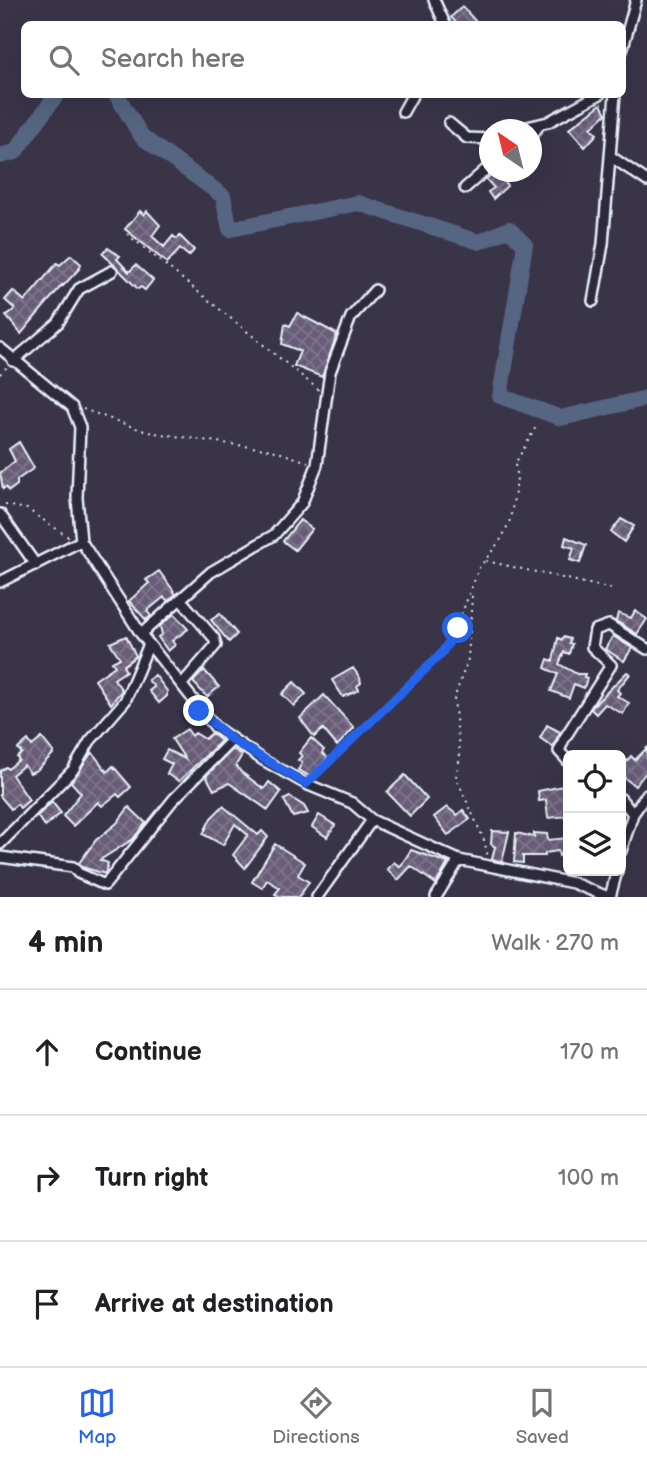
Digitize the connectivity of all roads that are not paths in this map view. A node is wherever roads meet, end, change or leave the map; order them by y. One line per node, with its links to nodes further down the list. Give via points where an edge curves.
1 (434, 0): 3 (street)
2 (636, 0): 4 (street)
3 (444, 21)
4 (626, 36)
5 (411, 98): 8 (street)
6 (592, 98): 10 (street)
7 (615, 98): 12 (street)
8 (403, 112)
9 (449, 122): 11 (street, via 467,138)
10 (542, 123)
11 (479, 139)
12 (610, 156): 14 (street); 18 (street)
13 (479, 175): 15 (street)
14 (647, 181)
15 (465, 188)
16 (112, 271): 20 (street, via 79,289 58,323)
17 (376, 290): 25 (street, via 346,328 325,394 317,465 302,503 290,520 256,548 211,572)
18 (593, 301)
19 (0, 348): 20 (street)
20 (13, 361): 22 (street, via 72,407 80,427)
21 (0, 514): 23 (street)
22 (78, 542): 23 (street); 26 (street)
23 (36, 565): 24 (street)
24 (0, 582)
25 (181, 600): 26 (street); 29 (street, via 216,645)
26 (141, 634): 27 (street)
27 (149, 644): 29 (street); 37 (street, via 125,701 90,741 73,770)
28 (647, 649): 31 (street, via 609,625 595,630 593,647 611,668 564,738 559,751)
29 (182, 684): 30 (street, via 199,711)
30 (232, 740): 35 (street, via 306,784 352,803); 38 (street, via 173,800 105,885 73,867)
31 (563, 755)
32 (647, 794): 34 (street)
33 (626, 805): 34 (street)
34 (633, 814): 36 (street)
35 (372, 820): 39 (street); 41 (street)
36 (626, 836)
37 (0, 844)
38 (0, 857)
39 (459, 860): 42 (street); 43 (street, via 573,883)
40 (615, 876): 43 (street)
41 (317, 897)
42 (436, 897)
43 (609, 897)

